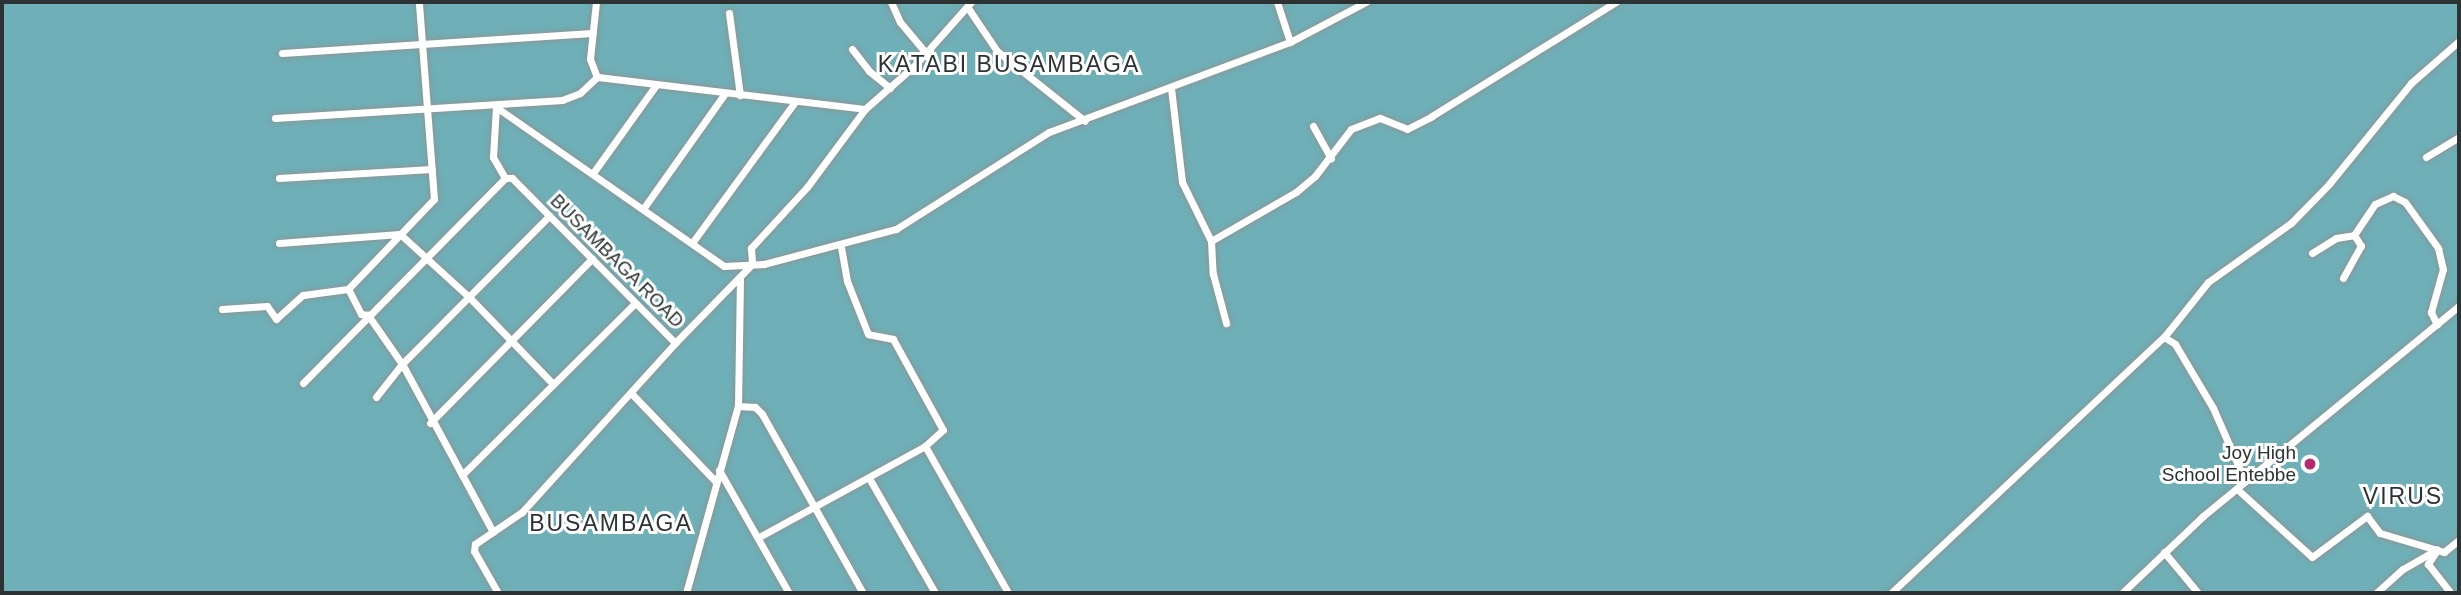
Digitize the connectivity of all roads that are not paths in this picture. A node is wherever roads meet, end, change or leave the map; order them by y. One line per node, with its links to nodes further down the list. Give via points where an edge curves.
1 (419, 2): 13 (street)
2 (596, 2): 10 (street)
3 (891, 2): 16 (street, via 900,22)
4 (1277, 2): 11 (street)
5 (1366, 2): 7 (street)
6 (1616, 2): 32 (street, via 1407,129 1380,118 1351,129)
7 (1355, 4): 11 (street)
8 (969, 5): 16 (street); 28 (street, via 997,51)
9 (729, 13): 22 (street)
10 (592, 33): 13 (street); 17 (street, via 590,64)
11 (1290, 41): 20 (street)
12 (2459, 41): 59 (street, via 2411,83 2291,223 2208,282)
13 (422, 44): 15 (street); 25 (street)
14 (852, 49): 19 (street)
15 (282, 53)
16 (926, 53): 19 (street)
17 (597, 77): 18 (street); 24 (street, via 572,97)
18 (656, 85): 21 (street); 34 (street)
19 (890, 88): 26 (street)
20 (1171, 88): 28 (street); 41 (street, via 1182,182)
21 (725, 93): 22 (street); 37 (street)
22 (740, 95): 23 (street)
23 (794, 103): 26 (street); 43 (street)
24 (496, 107): 25 (street); 34 (street); 36 (street, via 493,158)
25 (426, 109): 27 (street); 33 (street)
26 (865, 110): 48 (street, via 807,187 751,248)
27 (275, 118)
28 (1085, 121): 44 (street, via 1049,132 914,220)
29 (1312, 125): 32 (street)
30 (2459, 137): 31 (street)
31 (2426, 157)
32 (1331, 158): 41 (street, via 1296,192)
33 (432, 169): 35 (street); 39 (street, via 434,199)
34 (593, 173): 37 (street)
35 (279, 178)
36 (505, 178): 38 (street, BUSAMBAGA ROAD, via 512,178); 46 (street)
37 (643, 209): 43 (street)
38 (549, 216): 47 (street, BUSAMBAGA ROAD); 52 (street)
39 (400, 234): 42 (street); 46 (street); 51 (street)
40 (2354, 235): 45 (street, via 2336,238); 50 (street, via 2361,246); 58 (street, via 2375,204 2393,197 2405,202 2438,248 2442,270 2431,312)
41 (1211, 241): 57 (street, via 1213,274)
42 (279, 243)
43 (692, 243): 48 (street, via 729,268)
44 (841, 247): 48 (street); 69 (street, via 847,281 868,334 891,337 940,419 943,430)
45 (2312, 253)
46 (426, 256): 52 (street); 56 (street)
47 (592, 259): 53 (street, BUSAMBAGA ROAD); 60 (street)
48 (752, 264): 49 (street, BUSAMBAGA ROAD)
49 (740, 276): 61 (street, BUSAMBAGA ROAD); 67 (street)
50 (2343, 278)
51 (348, 289): 55 (street, via 303,295 276,319 264,305); 56 (street, via 361,314)
52 (469, 297): 60 (street); 62 (street)
53 (635, 303): 61 (street, BUSAMBAGA ROAD); 64 (street)
54 (2459, 306): 58 (street)
55 (222, 309)
56 (368, 315): 62 (street); 63 (street)
57 (1226, 323)
58 (2437, 325): 74 (street)
59 (2164, 337): 74 (street, via 2175,344 2213,408); 88 (street)
60 (511, 343): 64 (street); 68 (street)
61 (675, 343): 65 (street)
62 (402, 364): 66 (street); 68 (street)
63 (303, 383)
64 (553, 384): 71 (street)
65 (632, 394): 73 (street); 77 (street, via 522,512)
66 (376, 397)
67 (738, 406): 70 (street); 76 (street, via 758,410)
68 (430, 423): 71 (street)
69 (925, 446): 72 (street); 87 (street)
70 (719, 470): 73 (street); 78 (street)
71 (462, 475): 77 (street)
72 (869, 478): 76 (street); 86 (street)
73 (715, 481): 83 (street)
74 (2245, 481): 75 (street)
75 (2236, 489): 80 (street, via 2312,557 2367,516 2380,533); 81 (street)
76 (815, 507): 78 (street); 85 (street)
77 (493, 532): 82 (street, via 473,548)
78 (760, 537): 84 (street)
79 (2459, 540): 80 (street, via 2444,552)
80 (2437, 549): 91 (street, via 2403,569); 92 (street, via 2428,564)
81 (2164, 552): 89 (street); 90 (street)
82 (498, 593)
83 (686, 593)
84 (789, 593)
85 (863, 593)
86 (935, 593)
87 (1008, 593)
88 (1891, 593)
89 (2122, 593)
90 (2198, 593)
91 (2376, 593)
92 (2451, 593)

